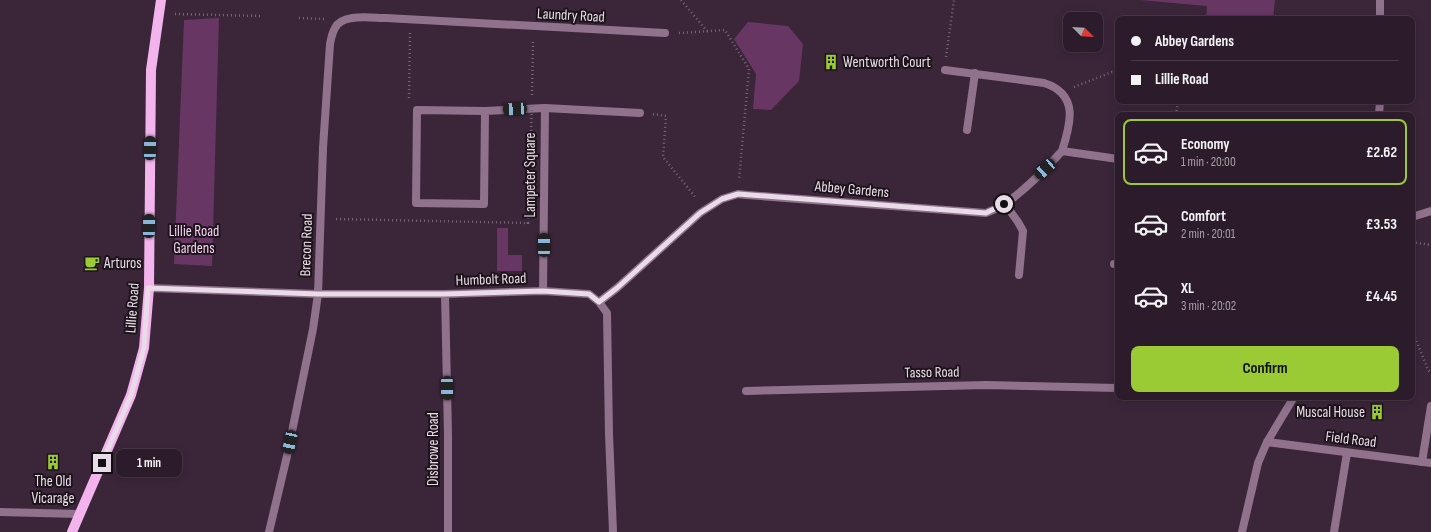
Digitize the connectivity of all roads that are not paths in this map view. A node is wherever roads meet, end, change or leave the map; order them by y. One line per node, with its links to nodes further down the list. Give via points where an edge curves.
1 (161, 0): 18 (main road, Lillie Road, via 151,70)
2 (1380, 0): 3 (street)
3 (1380, 16)
4 (335, 27): 5 (street, Laundry Road, via 341,20 349,18); 20 (street, Brecon Road, via 330,44 323,148)
5 (665, 33)
6 (944, 70): 7 (street)
7 (975, 73): 11 (street); 12 (street, via 1044,83 1055,86 1063,93 1070,106 1068,132)
8 (545, 108): 9 (street); 10 (street); 19 (street, Lampeter Square)
9 (485, 111): 9 (street, via 484,204 416,203 417,110)
10 (640, 113)
11 (967, 130)
12 (1062, 151): 13 (street); 14 (street, Abbey Gardens)
13 (1115, 159)
14 (1004, 204): 17 (street, via 1023,231); 22 (street, Abbey Gardens, via 986,213 738,194 722,199 704,210)
15 (1431, 211): 16 (street)
16 (1415, 216)
17 (1019, 275)
18 (148, 288): 20 (street, Humbolt Road); 31 (main road, Lillie Road, via 144,348 131,395)
19 (543, 291): 21 (street, Humbolt Road); 22 (street, Humbolt Road, via 589,294)
20 (318, 294): 21 (street, Humbolt Road); 33 (street, Brecon Road, via 314,329)
21 (445, 294): 34 (street, Disbrowe Road)
22 (599, 302): 35 (street, via 607,313)
23 (1115, 388): 24 (street, Tasso Road, via 986,385)
24 (746, 391)
25 (1292, 400): 27 (street)
26 (1431, 406): 29 (street)
27 (1267, 442): 28 (street, Field Road); 36 (street, via 1254,476)
28 (1347, 453): 29 (street, Field Road); 37 (street)
29 (1427, 463)
30 (0, 512): 31 (street)
31 (79, 514): 32 (main road, Lillie Road)
32 (72, 532)
33 (269, 532)
34 (448, 532)
35 (613, 532)
36 (1242, 532)
37 (1334, 532)

